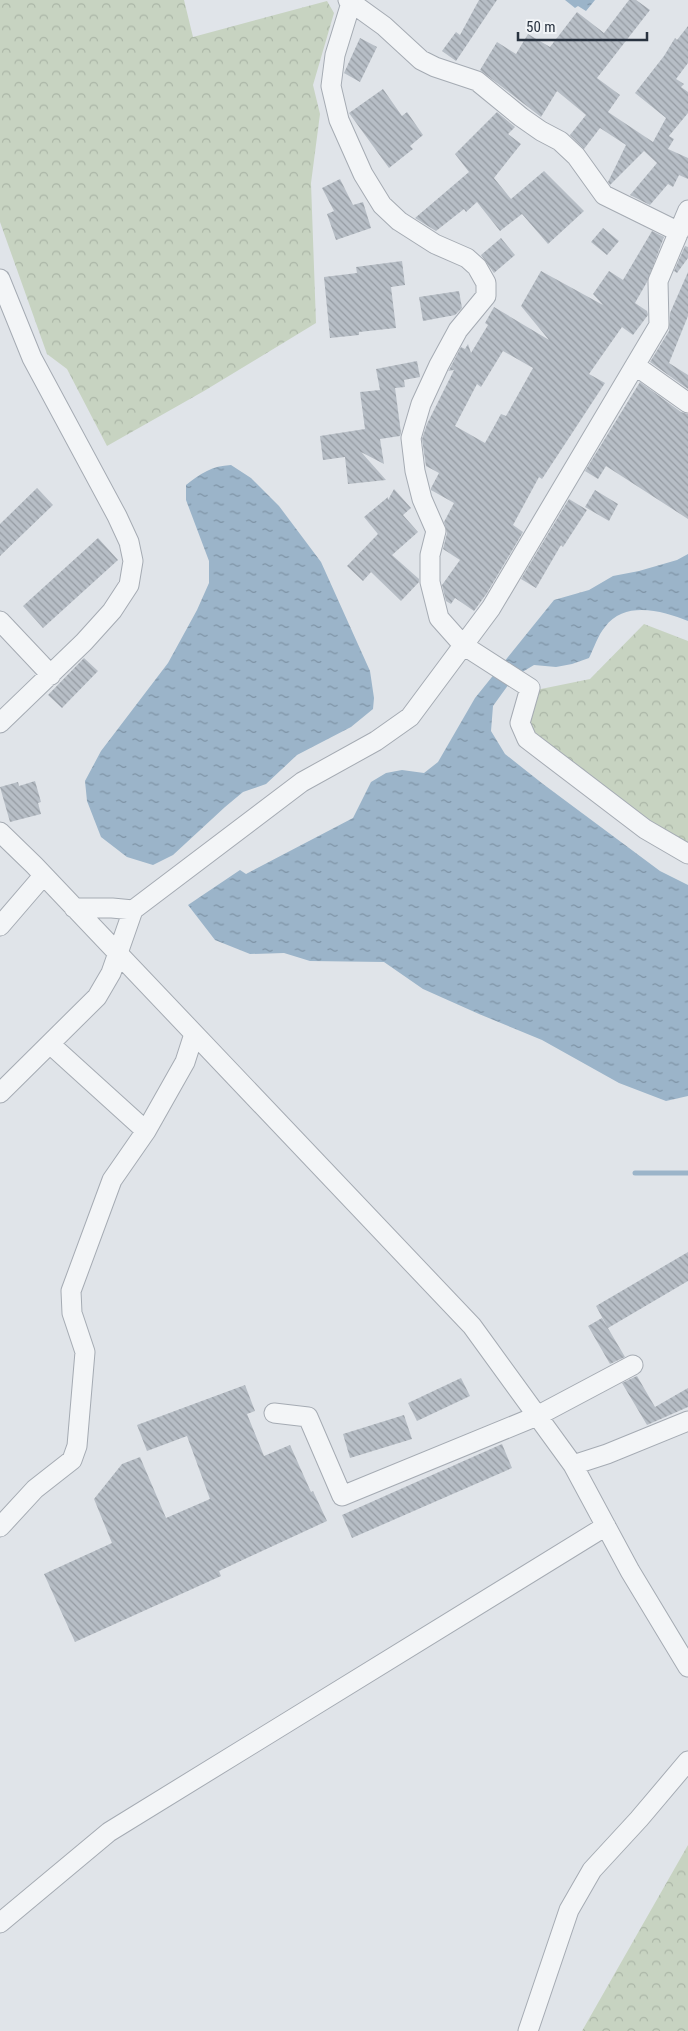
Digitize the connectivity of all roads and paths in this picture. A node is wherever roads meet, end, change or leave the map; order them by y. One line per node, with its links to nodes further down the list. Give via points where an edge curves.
1 (349, 1): 3 (street, via 384,26 421,60 477,81 521,117 560,141 576,156 604,195); 8 (street, via 335,55 331,86 339,120 363,174 382,205 399,221 435,244 467,258 477,267 486,283 486,296 458,330 439,365 421,404 411,438 417,481 436,531 430,555 430,582 439,618)
2 (688, 210): 3 (street)
3 (679, 232): 5 (street, via 658,281 659,325)
4 (0, 279): 9 (street, via 32,358 117,516 129,542 133,561 129,585 112,611)
5 (636, 366): 6 (street); 8 (street, via 491,608)
6 (688, 403)
7 (0, 621): 9 (street)
8 (463, 645): 12 (street, via 530,688 520,723 527,739 645,829); 15 (street, via 410,717 376,741 302,782)
9 (50, 675): 10 (street)
10 (0, 723)
11 (0, 832): 13 (street)
12 (688, 854)
13 (43, 876): 14 (street); 16 (street)
14 (74, 908): 15 (street); 17 (street)
15 (133, 910): 17 (street)
16 (0, 926)
17 (116, 953): 18 (street); 19 (street, via 111,973 97,997)
18 (194, 1034): 21 (street, via 185,1062); 24 (street, via 472,1326)
19 (50, 1044): 20 (street); 21 (street)
20 (0, 1093)
21 (146, 1131): 28 (street, via 112,1180 71,1291 72,1313 85,1352 77,1446 72,1460 35,1489)
22 (632, 1365): 24 (street)
23 (274, 1413): 24 (street, via 308,1417 342,1496)
24 (538, 1416): 26 (street)
25 (688, 1421): 26 (street)
26 (573, 1465): 27 (street)
27 (606, 1526): 29 (street); 31 (street, via 109,1832)
28 (0, 1527)
29 (688, 1667)
30 (688, 1761): 32 (street, via 592,1870 569,1910)
31 (0, 1923)
32 (528, 2031)

